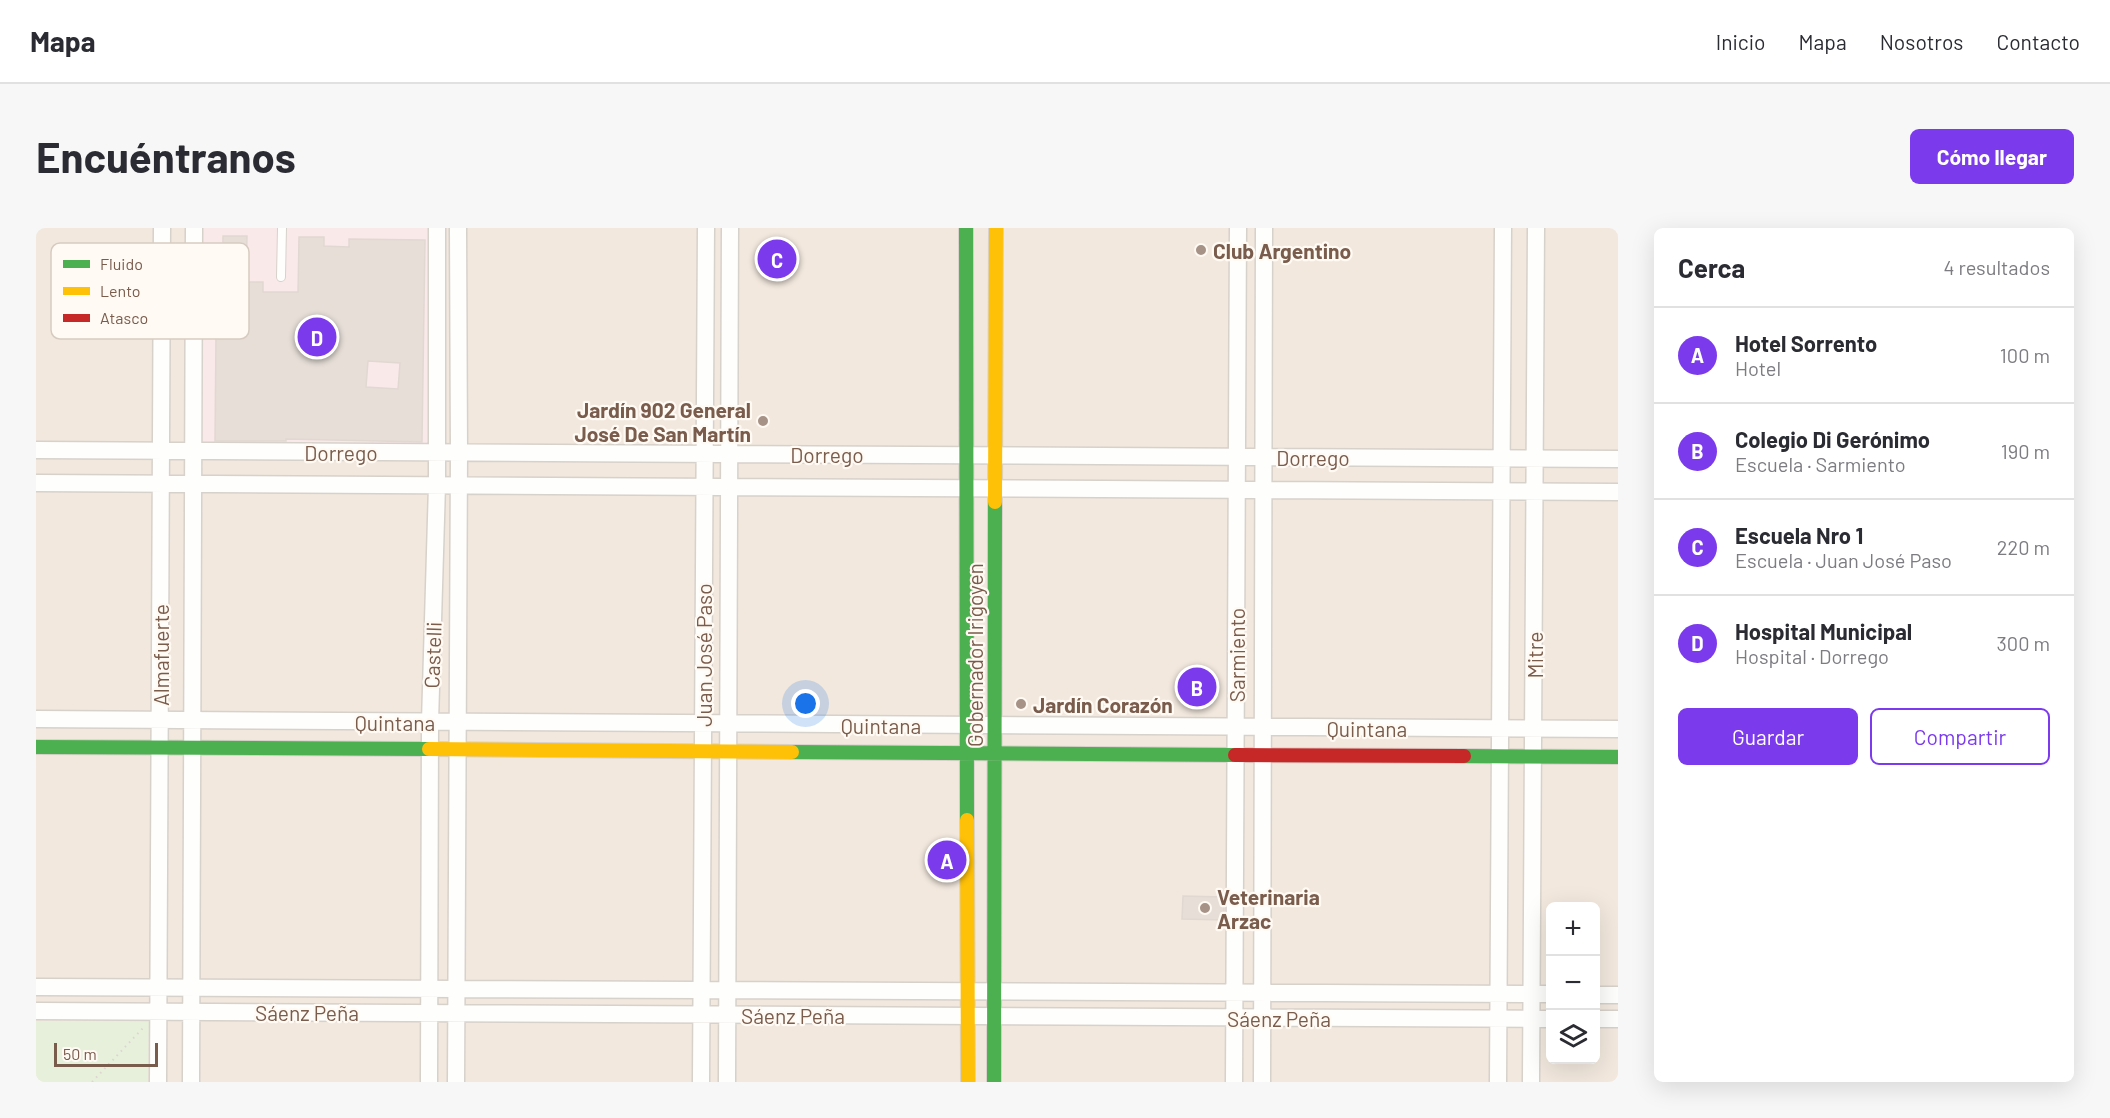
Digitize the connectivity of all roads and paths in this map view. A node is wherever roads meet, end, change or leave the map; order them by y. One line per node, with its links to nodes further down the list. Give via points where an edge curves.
1 (162, 228): 14 (street, Almafuerte)
2 (194, 228): 15 (street, Almafuerte)
3 (282, 228): 16 (lane)
4 (437, 228): 23 (street, Castelli)
5 (458, 228): 22 (street, Castelli)
6 (706, 228): 24 (street, Juan José Paso)
7 (730, 228): 25 (street, Juan José Paso)
8 (966, 228): 26 (street, Gobernador Irigoyen)
9 (996, 228): 27 (street, Gobernador Irigoyen)
10 (1238, 228): 28 (street, Sarmiento)
11 (1264, 228): 29 (street, Sarmiento)
12 (1503, 228): 30 (street, Mitre)
13 (1536, 228): 31 (street, Mitre)
14 (162, 243)
15 (194, 243)
16 (281, 277)
17 (162, 339): 20 (street, Almafuerte)
18 (194, 339): 21 (street, Almafuerte)
19 (36, 450): 20 (street, Dorrego)
20 (161, 451): 21 (street, Dorrego); 34 (street, Almafuerte)
21 (193, 451): 23 (street, Dorrego); 35 (street, Almafuerte)
22 (459, 452): 23 (street, Dorrego); 24 (street, Dorrego); 37 (street, Castelli)
23 (437, 453): 36 (street, Castelli)
24 (704, 454): 25 (street, Dorrego); 38 (street, Juan José Paso)
25 (729, 454): 26 (street, Dorrego); 39 (street, Juan José Paso)
26 (967, 455): 27 (street, Dorrego); 40 (street, Gobernador Irigoyen)
27 (995, 455): 28 (street, Dorrego); 41 (street, Gobernador Irigoyen)
28 (1237, 457): 29 (street, Dorrego); 42 (street, Sarmiento)
29 (1264, 457): 30 (street, Dorrego); 43 (street, Sarmiento)
30 (1502, 458): 31 (street, Dorrego); 44 (street, Mitre)
31 (1535, 459): 32 (street, Dorrego); 45 (street, Mitre)
32 (1618, 459)
33 (36, 483): 34 (street, Dorrego)
34 (161, 483): 35 (street, Dorrego); 48 (street, Almafuerte)
35 (193, 484): 36 (street, Dorrego); 49 (street, Almafuerte)
36 (437, 485): 37 (street, Dorrego); 50 (street, Castelli)
37 (459, 485): 38 (street, Dorrego); 51 (street, Castelli)
38 (704, 487): 39 (street, Dorrego); 52 (street, Juan José Paso)
39 (729, 487): 40 (street, Dorrego); 53 (street, Juan José Paso)
40 (967, 488): 41 (street, Dorrego); 54 (street, Gobernador Irigoyen)
41 (995, 489): 42 (street, Dorrego); 55 (street, Gobernador Irigoyen)
42 (1237, 490): 43 (street, Dorrego); 56 (street, Sarmiento)
43 (1264, 490): 44 (street, Dorrego); 57 (street, Sarmiento)
44 (1502, 492): 45 (street, Dorrego); 58 (street, Mitre)
45 (1535, 492): 46 (street, Dorrego); 59 (street, Mitre)
46 (1618, 492)
47 (36, 719): 48 (street, Quintana)
48 (160, 720): 49 (street, Quintana); 62 (street, Almafuerte)
49 (192, 720): 50 (street, Quintana); 63 (street, Almafuerte)
50 (430, 722): 51 (street, Quintana); 64 (street, Castelli)
51 (457, 722): 52 (street, Quintana); 65 (street, Castelli)
52 (703, 723): 53 (street, Quintana); 66 (street, Juan José Paso)
53 (728, 724): 54 (street, Quintana); 67 (street, Juan José Paso)
54 (967, 725): 55 (street, Quintana); 68 (street, Gobernador Irigoyen)
55 (995, 725): 56 (street, Quintana); 69 (street, Gobernador Irigoyen)
56 (1236, 727): 57 (street, Quintana); 70 (street, Sarmiento)
57 (1263, 727): 58 (street, Quintana); 71 (street, Sarmiento)
58 (1500, 728): 59 (street, Quintana); 72 (street, Mitre)
59 (1533, 729): 60 (street, Quintana); 73 (street, Mitre)
60 (1618, 729)
61 (36, 747): 62 (street, Quintana)
62 (160, 748): 63 (street, Quintana); 76 (street, Almafuerte)
63 (192, 748): 64 (street, Quintana); 77 (street, Almafuerte)
64 (429, 750): 65 (street, Quintana); 78 (street, Castelli)
65 (457, 750): 66 (street, Quintana); 79 (street, Castelli)
66 (703, 752): 67 (street, Quintana); 80 (street, Juan José Paso)
67 (728, 752): 68 (street, Quintana); 81 (street, Juan José Paso)
68 (967, 753): 69 (street, Quintana); 82 (street, Gobernador Irigoyen)
69 (994, 753): 70 (street, Quintana); 83 (street, Gobernador Irigoyen)
70 (1236, 755): 71 (street, Quintana); 84 (street, Sarmiento)
71 (1263, 755): 72 (street, Quintana); 85 (street, Sarmiento)
72 (1500, 756): 73 (street, Quintana); 86 (street, Mitre)
73 (1533, 757): 74 (street, Quintana); 87 (street, Mitre)
74 (1618, 757)
75 (36, 987): 76 (street, Sáenz Peña)
76 (158, 987): 77 (street, Sáenz Peña); 97 (street, Almafuerte)
77 (191, 987): 78 (street, Sáenz Peña); 92 (street, Almafuerte)
78 (429, 989): 79 (street, Sáenz Peña); 93 (street, Castelli)
79 (456, 989): 80 (street, Sáenz Peña); 94 (street, Castelli)
80 (702, 990): 81 (street, Sáenz Peña); 95 (street, Juan José Paso)
81 (728, 990): 82 (street, Sáenz Peña); 96 (street, Juan José Paso)
82 (967, 991): 83 (street, Sáenz Peña); 98 (street, Gobernador Irigoyen)
83 (994, 992): 84 (street, Sáenz Peña); 99 (street, Gobernador Irigoyen)
84 (1235, 993): 85 (street, Sáenz Peña); 100 (street, Sarmiento)
85 (1263, 993): 86 (street, Sáenz Peña); 101 (street, Sarmiento)
86 (1499, 994): 87 (street, Sáenz Peña); 102 (street, Mitre)
87 (1532, 994): 88 (street, Sáenz Peña); 103 (street, Mitre)
88 (1546, 994)
89 (1600, 995): 90 (street)
90 (1618, 995)
91 (36, 1011): 97 (street, Sáenz Peña)
92 (191, 1011): 93 (street, Sáenz Peña); 97 (street, Sáenz Peña); 109 (street, Almafuerte)
93 (429, 1013): 94 (street, Sáenz Peña); 110 (street, Castelli)
94 (456, 1013): 95 (street, Sáenz Peña); 111 (street, Castelli)
95 (702, 1014): 96 (street, Sáenz Peña); 112 (street, Juan José Paso)
96 (727, 1014): 98 (street, Sáenz Peña); 113 (street, Juan José Paso)
97 (153, 1016): 107 (path); 108 (street, Almafuerte)
98 (967, 1016): 99 (street, Sáenz Peña); 114 (street, Gobernador Irigoyen)
99 (994, 1016): 100 (street, Sáenz Peña); 115 (street, Gobernador Irigoyen)
100 (1235, 1017): 101 (street, Sáenz Peña); 116 (street, Sarmiento)
101 (1263, 1017): 102 (street, Sáenz Peña); 117 (street, Sarmiento)
102 (1499, 1019): 103 (street, Sáenz Peña); 118 (street, Mitre)
103 (1532, 1019): 104 (street, Sáenz Peña); 119 (street, Mitre)
104 (1546, 1019)
105 (1600, 1019): 106 (street)
106 (1618, 1019)
107 (92, 1082)
108 (158, 1082)
109 (190, 1082)
110 (429, 1082)
111 (456, 1082)
112 (701, 1082)
113 (727, 1082)
114 (968, 1082)
115 (994, 1082)
116 (1234, 1082)
117 (1262, 1082)
118 (1498, 1082)
119 (1531, 1082)

